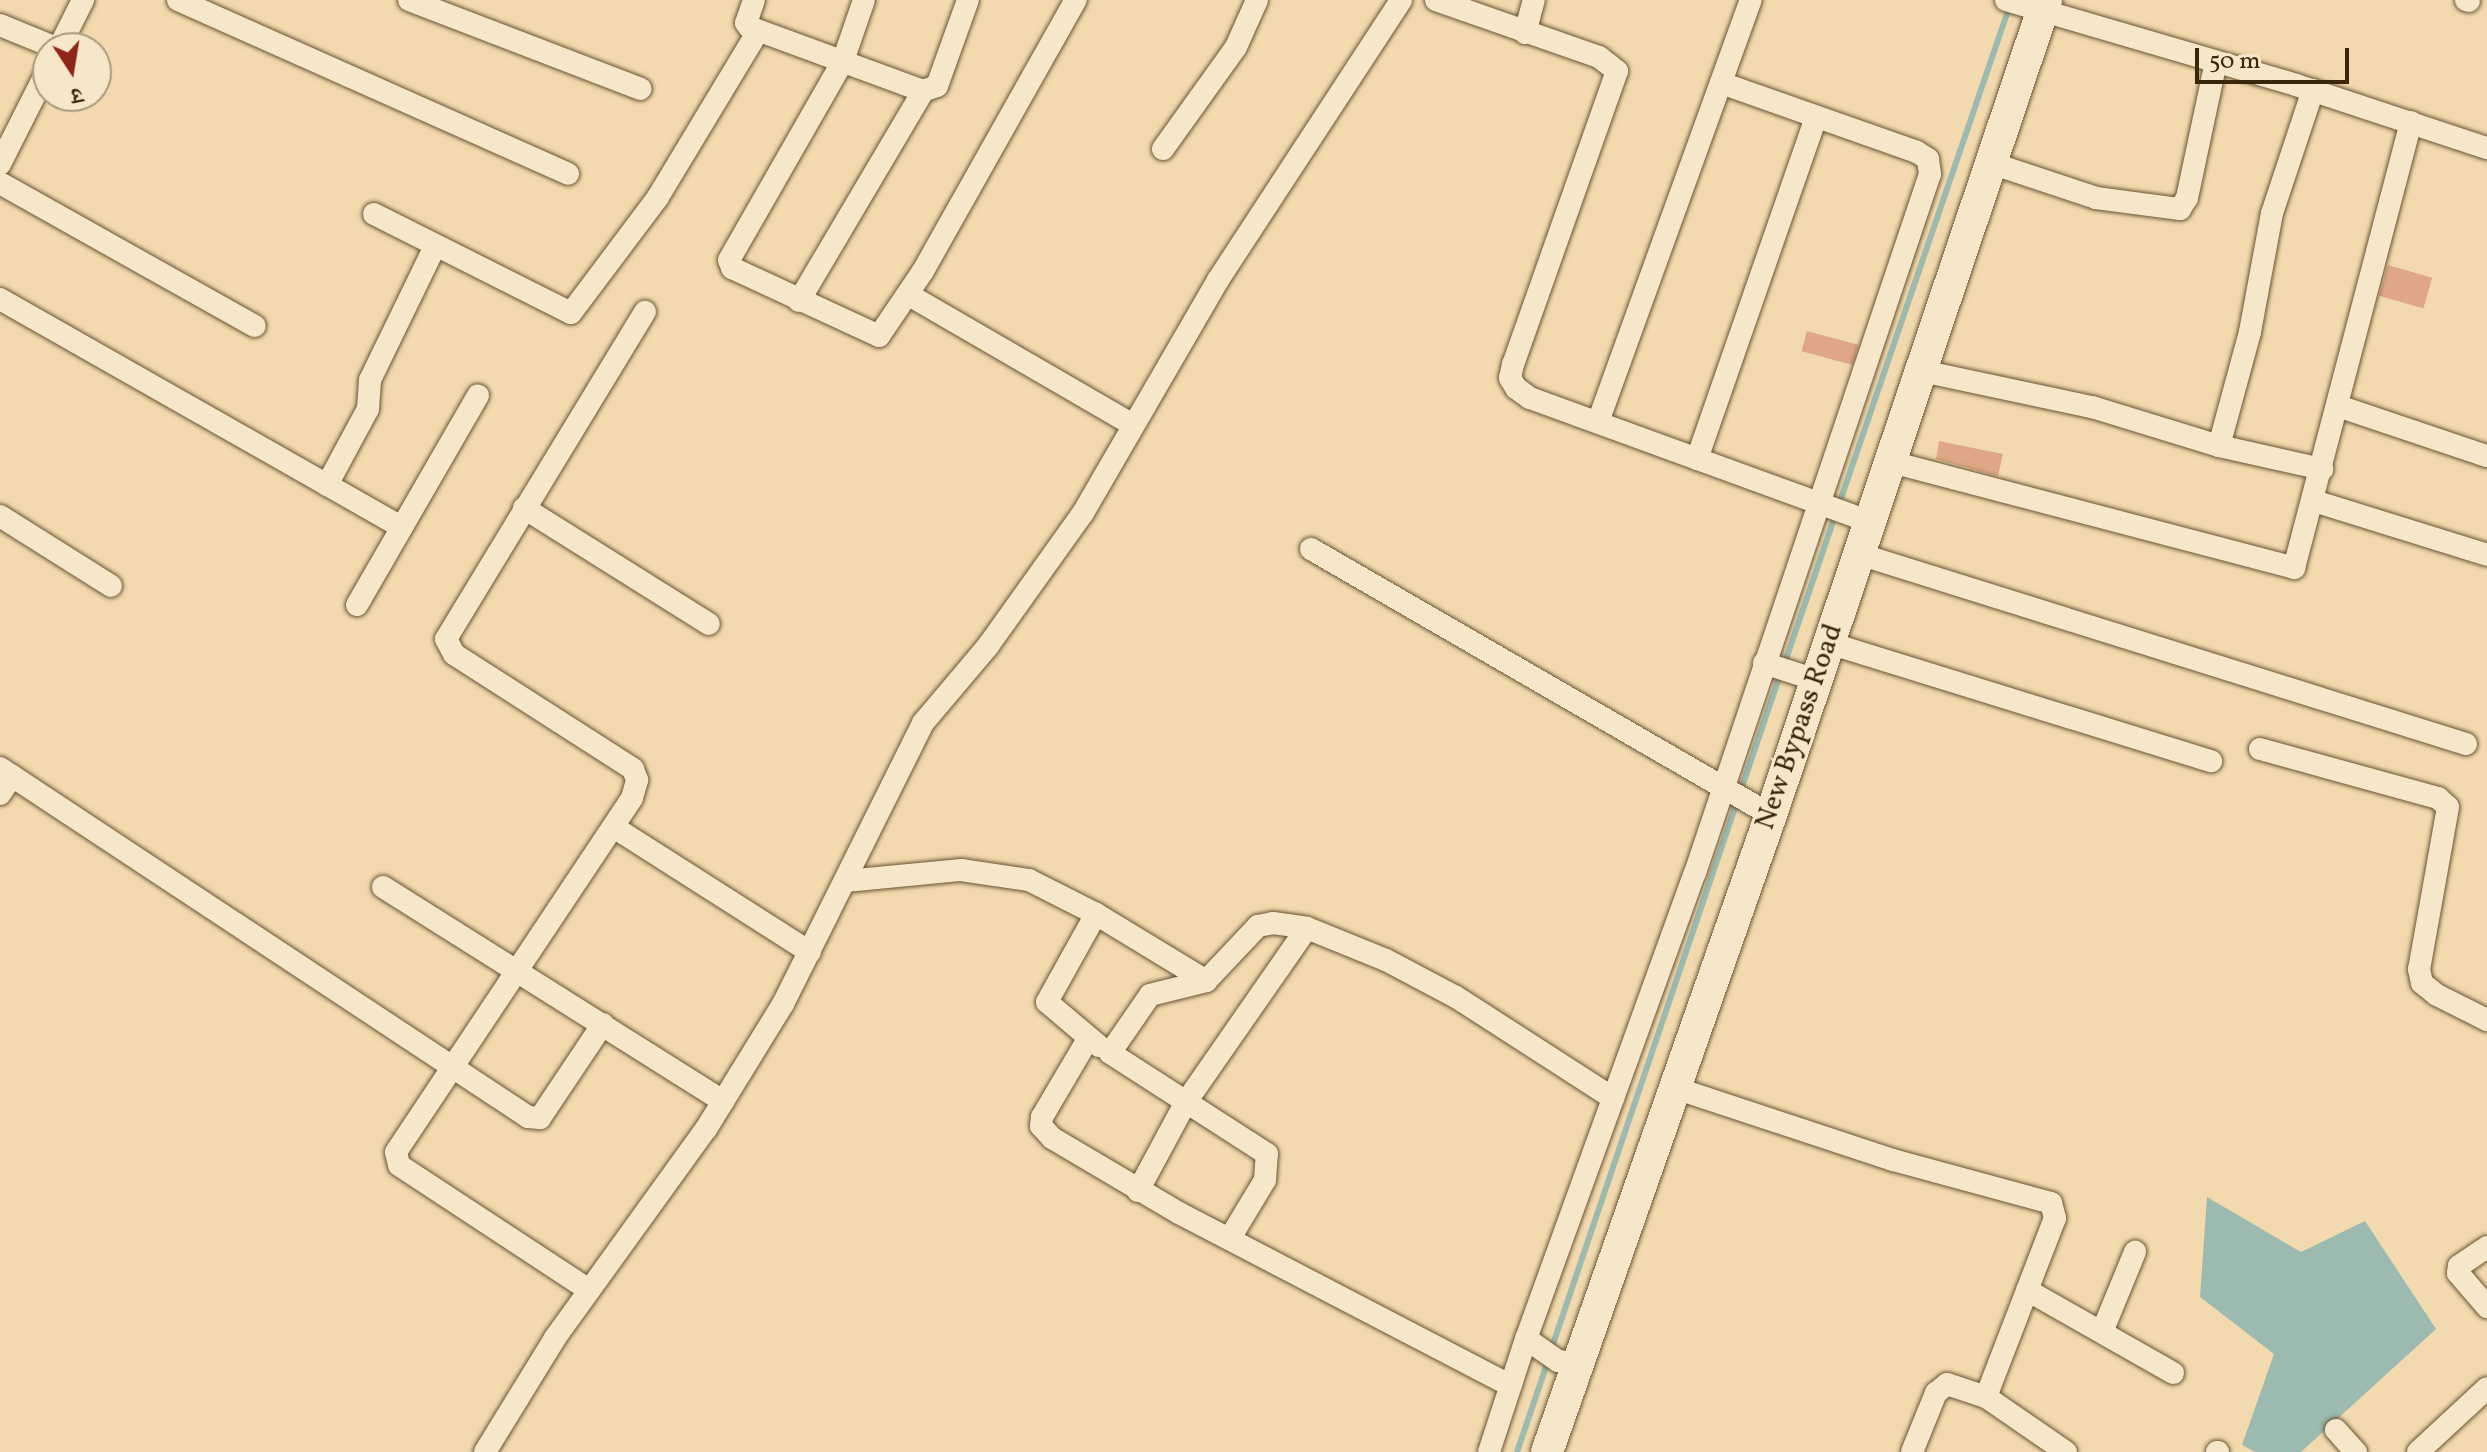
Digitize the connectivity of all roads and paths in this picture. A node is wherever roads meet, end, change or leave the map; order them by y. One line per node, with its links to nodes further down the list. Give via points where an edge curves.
1 (83, 0): 16 (street)
2 (178, 0): 32 (street)
3 (409, 0): 22 (street)
4 (754, 0): 15 (street, via 746,23)
5 (864, 0): 19 (street)
6 (968, 0): 24 (street, via 937,86)
7 (1076, 0): 36 (street)
8 (1257, 0): 29 (street, via 1236,47)
9 (1401, 0): 45 (street, via 1226,268)
10 (1436, 0): 17 (street)
11 (1534, 0): 17 (street)
12 (1751, 0): 21 (street)
13 (2028, 4): 20 (street); 30 (main road, New Bypass Road)
14 (0, 25): 18 (street)
15 (758, 31): 19 (street); 35 (street, via 658,197 571,313)
16 (66, 32)
17 (1525, 33): 44 (street, via 1599,57 1617,71 1510,378 1530,398)
18 (32, 38)
19 (843, 61): 24 (street); 38 (street, via 729,254 732,268)
20 (2216, 62): 23 (street); 30 (street, via 2187,198 2180,209 2096,198)
21 (1721, 83): 26 (street); 44 (street)
22 (641, 89)
23 (2313, 90): 27 (street); 46 (street, via 2272,213 2250,332)
24 (923, 91): 38 (street)
25 (32, 101): 31 (street)
26 (1816, 118): 48 (street); 54 (street, via 1917,152 1931,165)
27 (2411, 122): 28 (street); 43 (street)
28 (2487, 148)
29 (1163, 149)
30 (1991, 163): 41 (main road, New Bypass Road)
31 (0, 164)
32 (568, 174)
33 (0, 183): 40 (street)
34 (374, 214): 35 (street)
35 (435, 246): 51 (street, via 370,380 368,409)
36 (909, 295): 38 (street, via 879,336); 45 (street)
37 (0, 299): 51 (street)
38 (799, 301)
39 (645, 312): 53 (street)
40 (255, 326)
41 (1922, 371): 46 (street, via 2092,407); 49 (main road, New Bypass Road)
42 (478, 395): 56 (street)
43 (2338, 406): 47 (street); 50 (street)
44 (1598, 422): 48 (street)
45 (1133, 425): 71 (street, via 1083,513 988,646 923,723)
46 (2219, 446): 50 (street)
47 (2487, 456)
48 (1697, 459): 54 (street)
49 (1891, 462): 52 (street, via 2288,569 2300,561); 54 (main road, New Bypass Road)
50 (2322, 469): 52 (street)
51 (327, 485): 56 (street)
52 (2314, 501): 59 (street)
53 (524, 508): 62 (street); 70 (street, via 446,639 454,654 633,769 637,780 632,798)
54 (1840, 511): 58 (main road, New Bypass Road); 64 (street)
55 (0, 516): 60 (street)
56 (402, 527): 61 (street)
57 (1311, 549): 69 (street)
58 (1859, 554): 63 (main road, New Bypass Road); 65 (street)
59 (2487, 555)
60 (111, 586)
61 (357, 605)
62 (709, 624)
63 (1829, 643): 64 (main road, New Bypass Road); 67 (street)
64 (1787, 670): 69 (main road, New Bypass Road); 69 (street)
65 (2466, 744)
66 (2260, 749): 80 (street, via 2438,798 2448,807 2419,969 2422,983 2437,995)
67 (2211, 761)
68 (4, 779): 84 (street)
69 (1744, 799): 85 (main road, New Bypass Road); 86 (street)
70 (615, 828): 75 (street); 77 (street)
71 (846, 881): 73 (street, via 961,870 1029,880); 75 (street)
72 (383, 887): 77 (street)
73 (1096, 914): 76 (street); 82 (street, via 1047,1002)
74 (1307, 928): 78 (street, via 1258,926); 86 (street, via 1443,990); 88 (street)
75 (810, 952): 87 (street)
76 (1173, 958): 78 (street); 79 (street)
77 (518, 970): 81 (street); 84 (street)
78 (1206, 981): 79 (street)
79 (1150, 995): 83 (street)
80 (2487, 1020)
81 (603, 1024): 84 (street, via 540,1118 528,1117); 87 (street)
82 (1088, 1039): 83 (street); 89 (street, via 1041,1126 1088,1163)
83 (1110, 1053): 88 (street)
84 (451, 1064): 93 (street, via 396,1152 399,1165)
85 (1675, 1088): 94 (street, via 1893,1160 2051,1203 2055,1218); 97 (main road, New Bypass Road)
86 (1613, 1098): 97 (street)
87 (723, 1101): 93 (street)
88 (1186, 1102): 89 (street); 90 (street, via 1267,1154 1265,1180)
89 (1138, 1191): 90 (street)
90 (1230, 1238): 99 (street)
91 (2487, 1247): 95 (street, via 2459,1266 2458,1273)
92 (2135, 1252): 96 (street)
93 (589, 1290): 103 (street)
94 (2027, 1290): 96 (street); 101 (street)
95 (2487, 1307)
96 (2102, 1332): 98 (street)
97 (1550, 1354): 99 (street); 105 (main road, New Bypass Road)
98 (2173, 1373)
99 (1511, 1386): 104 (street)
100 (2487, 1388): 109 (street)
101 (1986, 1397): 106 (street, via 1956,1384 1940,1386); 107 (street)
102 (2336, 1430): 108 (street)
103 (485, 1452)
104 (1489, 1452)
105 (1547, 1452)
106 (1912, 1452)
107 (2066, 1452)
108 (2356, 1452)
109 (2418, 1452)

